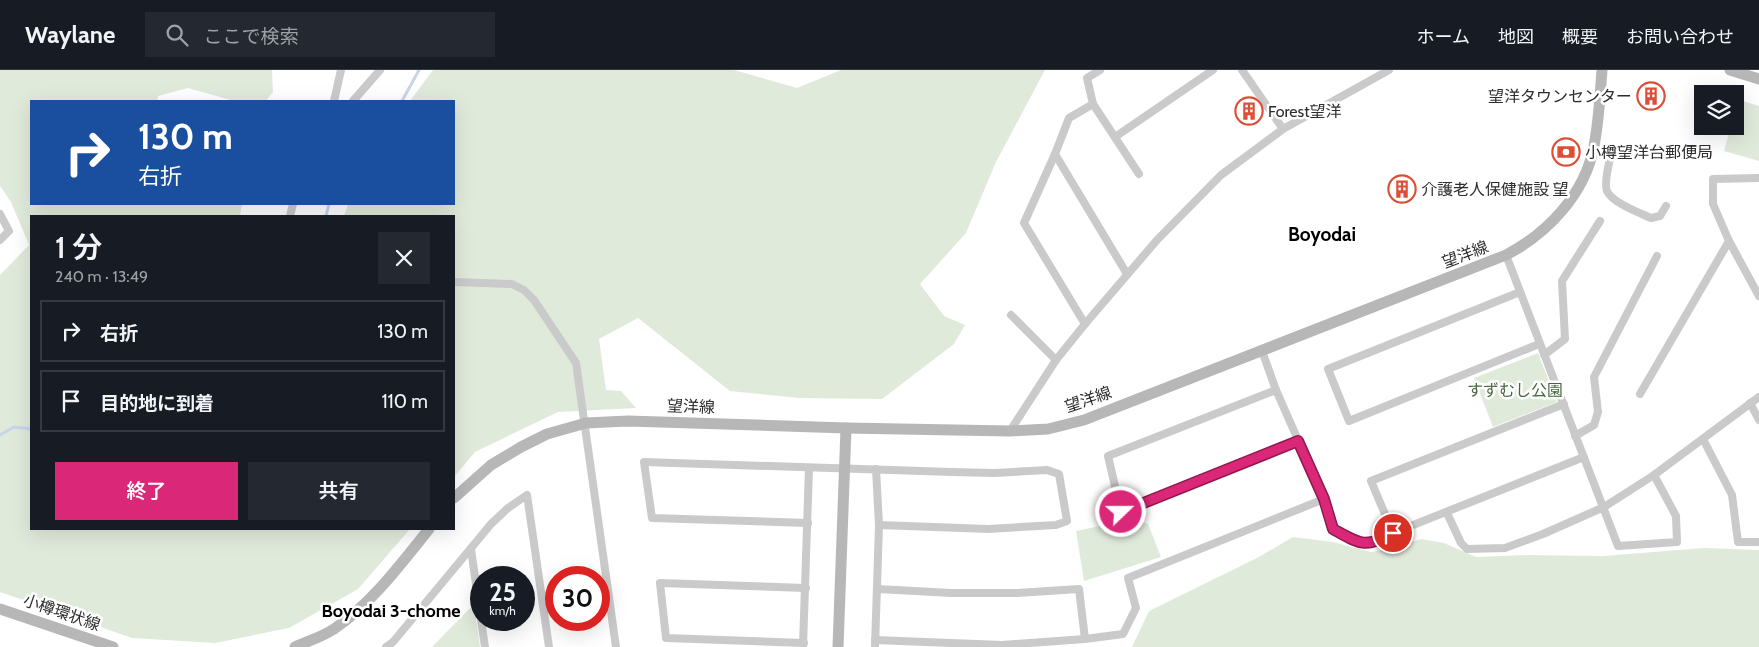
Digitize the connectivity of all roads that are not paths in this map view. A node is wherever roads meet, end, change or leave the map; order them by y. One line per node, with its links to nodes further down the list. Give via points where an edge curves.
1 (341, 70): 10 (street)
2 (380, 70): 11 (street)
3 (1100, 70): 12 (street, via 1088,78)
4 (1213, 70): 14 (street)
5 (1242, 70): 13 (street)
6 (1389, 70): 13 (street)
7 (1602, 70): 15 (street, 望洋線)
8 (1730, 70): 9 (street)
9 (1759, 79)
10 (334, 100)
11 (354, 100)
12 (1093, 104): 14 (street); 16 (street, via 1069,118)
13 (1283, 128): 26 (street, via 1221,175)
14 (1115, 137): 17 (street)
15 (1594, 147): 19 (street, via 1610,159 1606,181 1613,199 1651,218 1660,216); 24 (street, 望洋線, via 1576,191 1560,214 1524,246)
16 (1055, 154): 26 (street); 31 (street, via 1024,223)
17 (1139, 174)
18 (1759, 178): 23 (street, via 1713,179 1713,204)
19 (1666, 206)
20 (0, 214): 22 (street, via 9,231)
21 (1600, 221): 34 (street, via 1562,281 1565,339)
22 (0, 240)
23 (1729, 241): 29 (street); 37 (street)
24 (1506, 255): 28 (street); 33 (street, 望洋線)
25 (1657, 256): 45 (street, via 1594,377 1598,412 1594,425)
26 (1127, 274): 31 (street)
27 (455, 282): 42 (street, via 512,284 534,300 576,363)
28 (1520, 292): 32 (street); 32 (street, via 1328,369 1349,420)
29 (1759, 296)
30 (1011, 315): 35 (street)
31 (1085, 324): 35 (street)
32 (1539, 344): 34 (street)
33 (1262, 351): 36 (street); 44 (street, 望洋線, via 1084,420 1048,429)
34 (1544, 355): 40 (street)
35 (1056, 360): 44 (street)
36 (1276, 390): 47 (street); 47 (street, via 1108,456 1121,512)
37 (1640, 394)
38 (1759, 397): 39 (street)
39 (1750, 403): 41 (street); 46 (street)
40 (1564, 404): 45 (street); 60 (street, via 1371,481)
41 (1759, 420)
42 (586, 423): 43 (street, 望洋線, via 628,420); 53 (street, 望洋線, via 547,434 522,447 491,465); 76 (street)
43 (846, 428): 44 (street, 望洋線); 50 (street)
44 (1010, 431)
45 (1575, 436): 48 (street)
46 (1703, 439): 52 (street); 61 (street, via 1732,494 1738,542)
47 (1298, 441): 54 (street)
48 (1584, 457): 55 (street); 56 (street)
49 (810, 468): 50 (street); 57 (street); 57 (street, via 644,462 652,518)
50 (843, 469): 51 (street); 77 (street)
51 (876, 469): 58 (street); 58 (street, via 996,473 1047,470 1059,474 1067,521 1056,525 988,529)
52 (1654, 475): 55 (street); 55 (street, via 1676,516 1677,542 1618,546)
53 (455, 497)
54 (1324, 499): 60 (street, via 1333,529 1359,543 1381,540); 68 (street, via 1128,578 1136,608 1123,634)
55 (1604, 507): 56 (street, via 1505,548 1467,549)
56 (1447, 513): 60 (street)
57 (808, 523): 64 (street)
58 (879, 525): 65 (street)
59 (428, 530): 73 (street, via 365,604 332,630)
60 (1393, 533)
61 (1759, 542)
62 (471, 550): 63 (street); 70 (street); 75 (street, via 491,524 527,495)
63 (473, 566)
64 (806, 588): 71 (street); 71 (street, via 660,583 666,638)
65 (878, 589): 68 (street, via 1017,593 1079,589); 69 (street)
66 (0, 609): 72 (street, 小樽環状線)
67 (483, 631): 74 (street)
68 (1086, 639): 69 (street, via 1002,645)
69 (875, 643)
70 (391, 645)
71 (804, 645)
72 (113, 647)
73 (295, 647)
74 (485, 647)
75 (549, 647)
76 (616, 647)
77 (838, 647)

